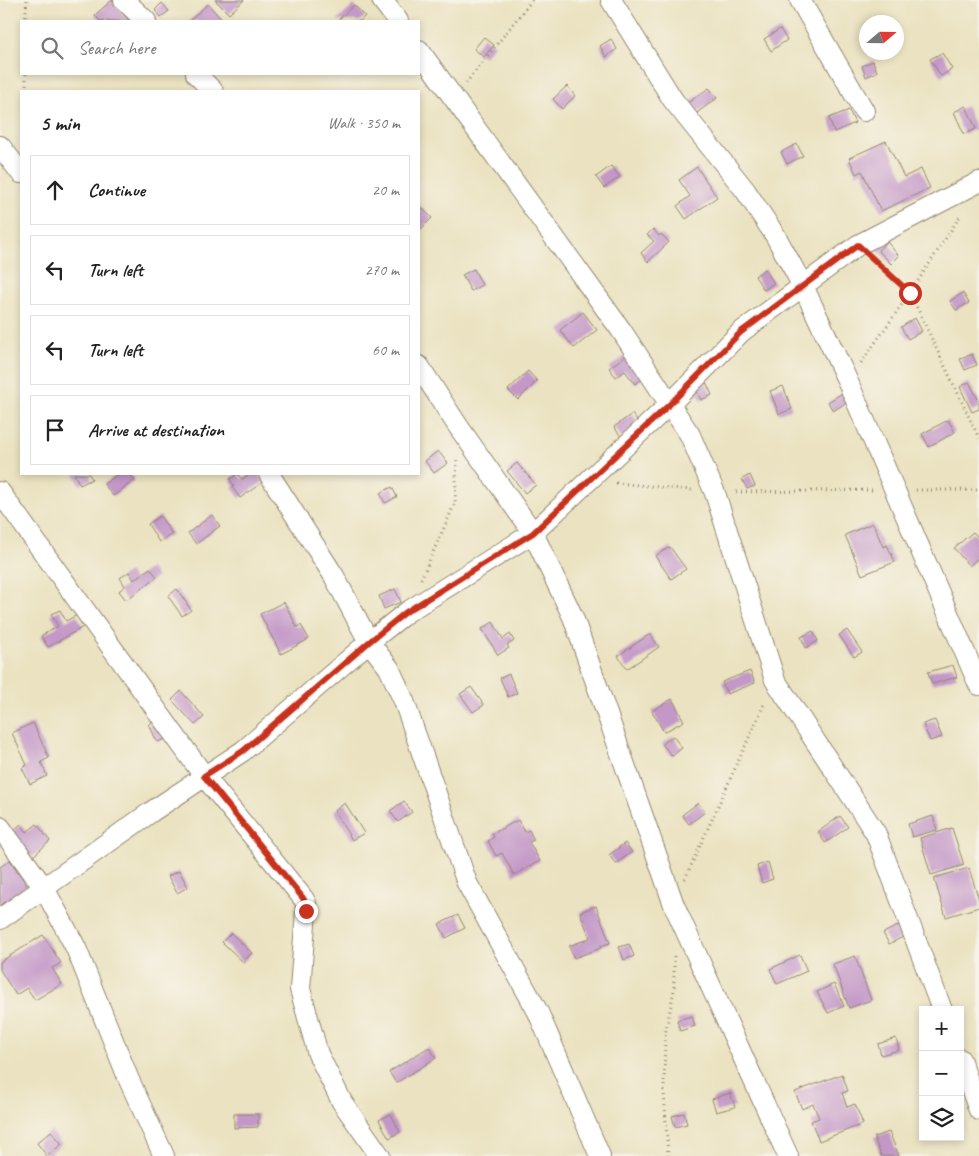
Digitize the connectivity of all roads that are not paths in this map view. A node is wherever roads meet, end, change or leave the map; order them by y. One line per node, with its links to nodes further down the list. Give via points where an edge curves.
1 (124, 0): 5 (street)
2 (382, 0): 6 (street)
3 (611, 0): 14 (street, via 673,100 745,190)
4 (800, 0): 10 (street)
5 (145, 20)
6 (397, 20)
7 (420, 51): 16 (street, via 621,330)
8 (197, 75): 9 (street)
9 (212, 90)
10 (864, 111)
11 (0, 146): 12 (street)
12 (20, 172)
13 (979, 182): 14 (street, via 858,245)
14 (803, 286): 16 (street, via 741,332); 21 (street)
15 (420, 368): 19 (street)
16 (670, 404): 19 (street); 26 (street, via 690,435 715,492 774,680 876,834)
17 (270, 475): 20 (street, via 334,576)
18 (0, 492): 22 (street)
19 (533, 533): 20 (street, via 406,612); 32 (street, via 573,617 674,905)
20 (369, 642): 22 (street, via 243,751); 31 (street, via 389,668 404,701 467,883 538,1012)
21 (979, 685)
22 (204, 776): 24 (street); 30 (street, via 276,862 306,904 300,989 318,1054 342,1102)
23 (0, 827): 24 (street)
24 (44, 888): 25 (street); 29 (street, via 76,948)
25 (0, 919)
26 (940, 1006)
27 (964, 1070): 28 (street)
28 (979, 1110)
29 (164, 1156)
30 (380, 1156)
31 (600, 1156)
32 (788, 1156)

